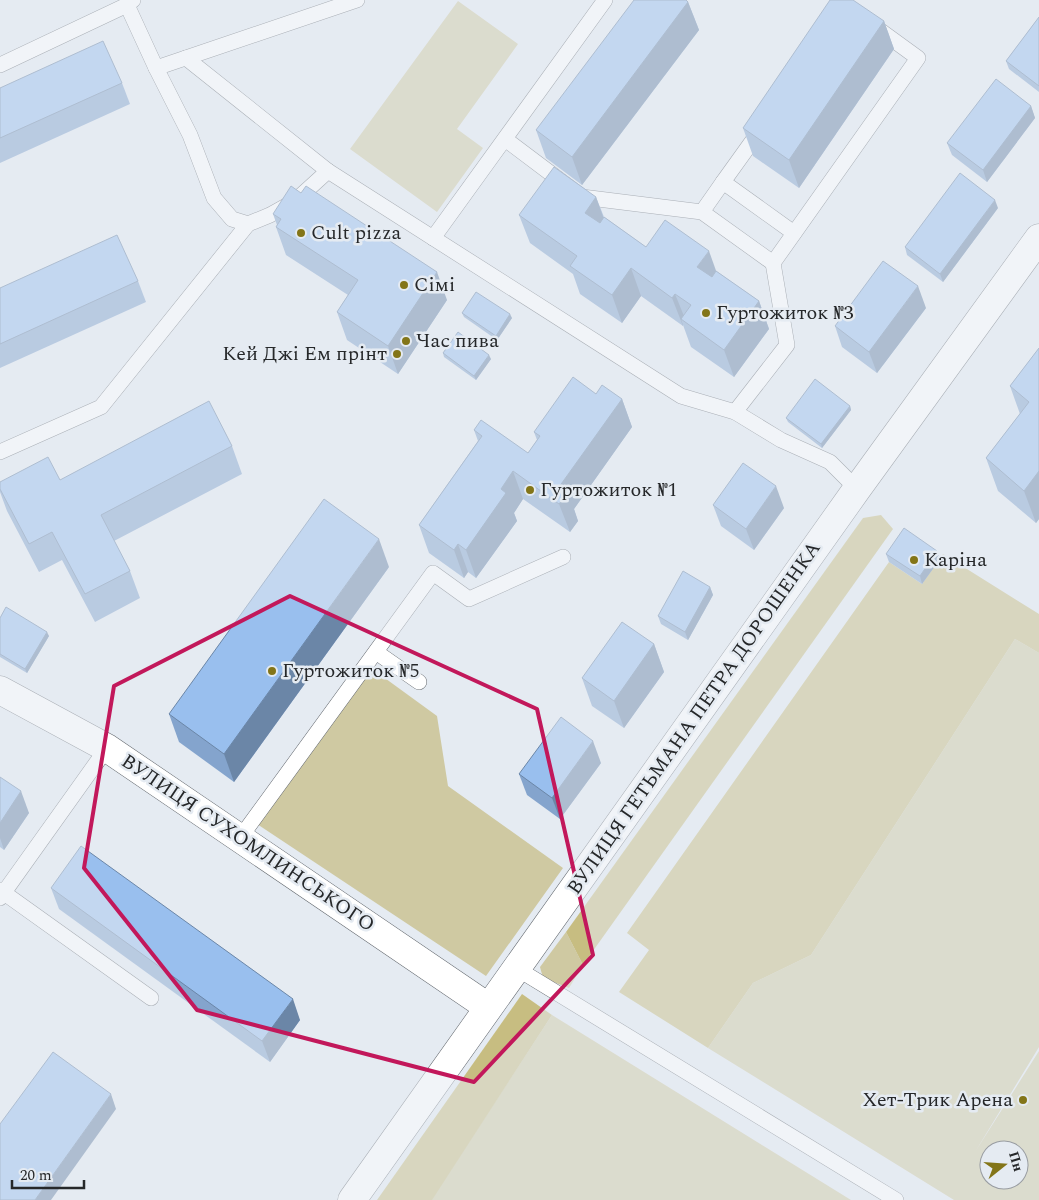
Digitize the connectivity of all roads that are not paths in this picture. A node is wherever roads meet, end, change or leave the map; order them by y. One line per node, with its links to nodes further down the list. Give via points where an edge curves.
1 (357, 0): 5 (lane)
2 (605, 0): 9 (lane)
3 (130, 2): 6 (lane); 7 (lane)
4 (863, 18): 14 (lane, via 918,58)
5 (186, 58): 7 (lane); 10 (lane)
6 (0, 65)
7 (156, 68): 13 (lane, via 190,136 214,198 232,219)
8 (768, 118): 11 (lane)
9 (505, 139): 12 (lane, via 582,197); 15 (lane)
10 (328, 171): 13 (lane, via 295,201); 15 (lane)
11 (723, 182): 12 (lane); 14 (lane)
12 (702, 212): 17 (lane)
13 (248, 224): 19 (lane, via 101,407)
14 (794, 233): 17 (lane)
15 (433, 238): 18 (lane, via 681,396)
16 (1039, 238): 20 (street, ВУЛИЦЯ ГЕТЬМАНА ПЕТРА ДОРОШЕНКА)
17 (773, 263): 18 (lane, via 787,344)
18 (735, 412): 20 (lane, via 781,440 830,462)
19 (0, 452)
20 (857, 489): 28 (street, ВУЛИЦЯ ГЕТЬМАНА ПЕТРА ДОРОШЕНКА)
21 (563, 558): 22 (lane, via 469,599 433,573)
22 (376, 652): 23 (lane); 26 (lane)
23 (419, 682)
24 (0, 690): 25 (street, ВУЛИЦЯ СУХОМЛИНСЬКОГО)
25 (107, 748): 26 (street, ВУЛИЦЯ СУХОМЛИНСЬКОГО); 27 (lane)
26 (240, 838): 30 (street, ВУЛИЦЯ СУХОМЛИНСЬКОГО)
27 (1, 893): 29 (lane)
28 (516, 968): 30 (street, ВУЛИЦЯ ГЕТЬМАНА ПЕТРА ДОРОШЕНКА); 32 (lane)
29 (150, 998)
30 (488, 1008): 31 (street, ВУЛИЦЯ ГЕТЬМАНА ПЕТРА ДОРОШЕНКА)
31 (352, 1200)
32 (896, 1200)

